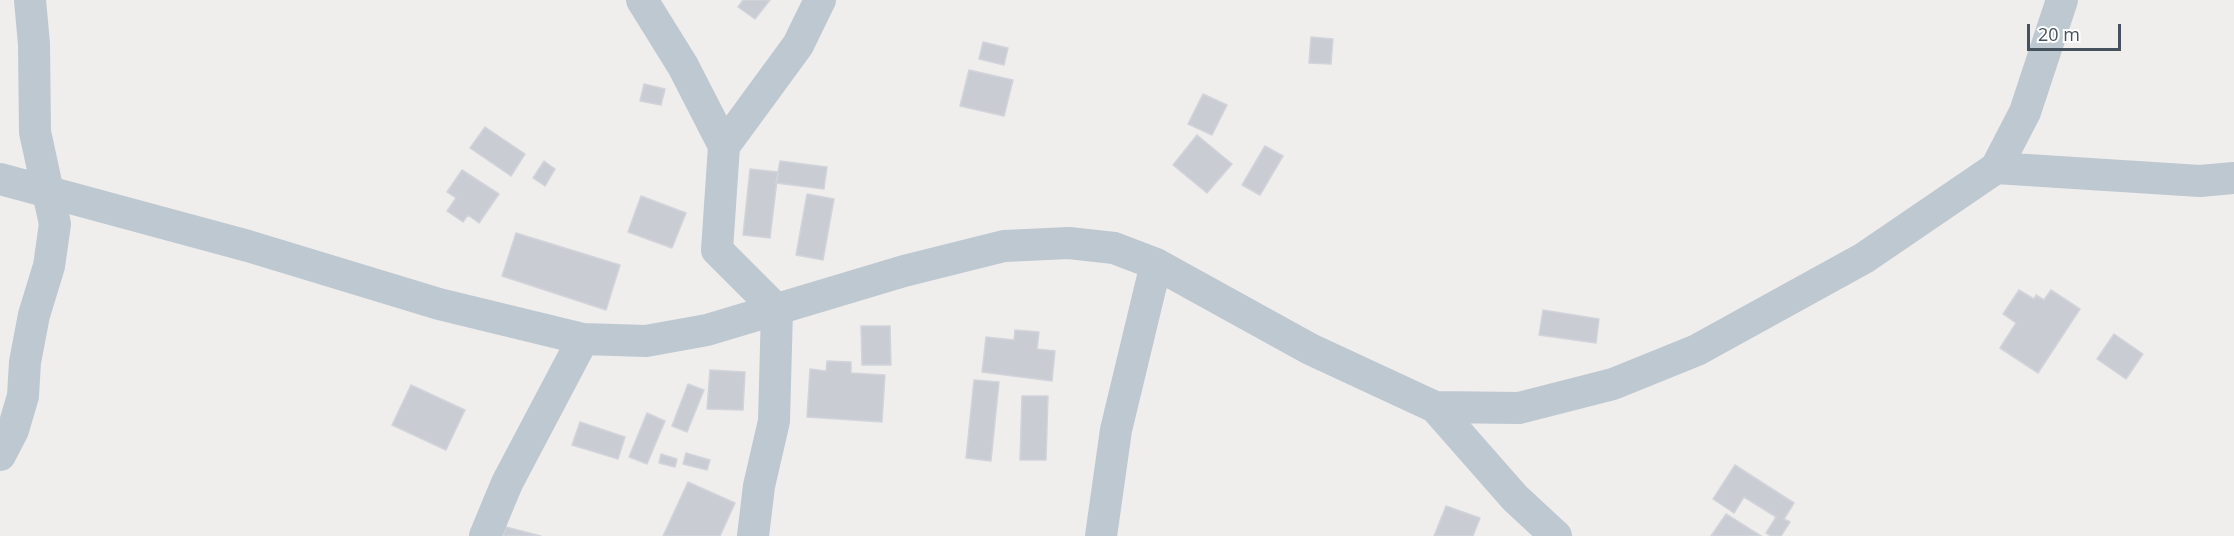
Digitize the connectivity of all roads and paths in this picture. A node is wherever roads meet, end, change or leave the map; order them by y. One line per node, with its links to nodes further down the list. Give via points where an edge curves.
1 (30, 0): 9 (street, via 35,132)
2 (642, 0): 5 (street, via 683,66)
3 (820, 0): 5 (street, via 798,45)
4 (2062, 0): 6 (street, via 2025,112)
5 (724, 146): 11 (street, via 717,250)
6 (1995, 168): 7 (street, via 2200,181); 13 (street, via 1864,258 1697,350 1613,384 1519,408)
7 (2234, 178)
8 (0, 179): 9 (street)
9 (47, 191): 12 (street, via 439,304); 14 (street, via 55,224 49,266 34,315 23,396 13,430)
10 (1156, 264): 11 (street, via 1114,248 1069,243 1004,246); 13 (street, via 1310,349); 17 (street, via 1116,430)
11 (777, 310): 12 (street, via 707,330 646,341); 16 (street, via 774,421 759,486)
12 (583, 339): 15 (street, via 507,483)
13 (1434, 407): 18 (street, via 1515,498)
14 (0, 455)
15 (485, 536)
16 (753, 536)
17 (1101, 536)
18 (1556, 536)

